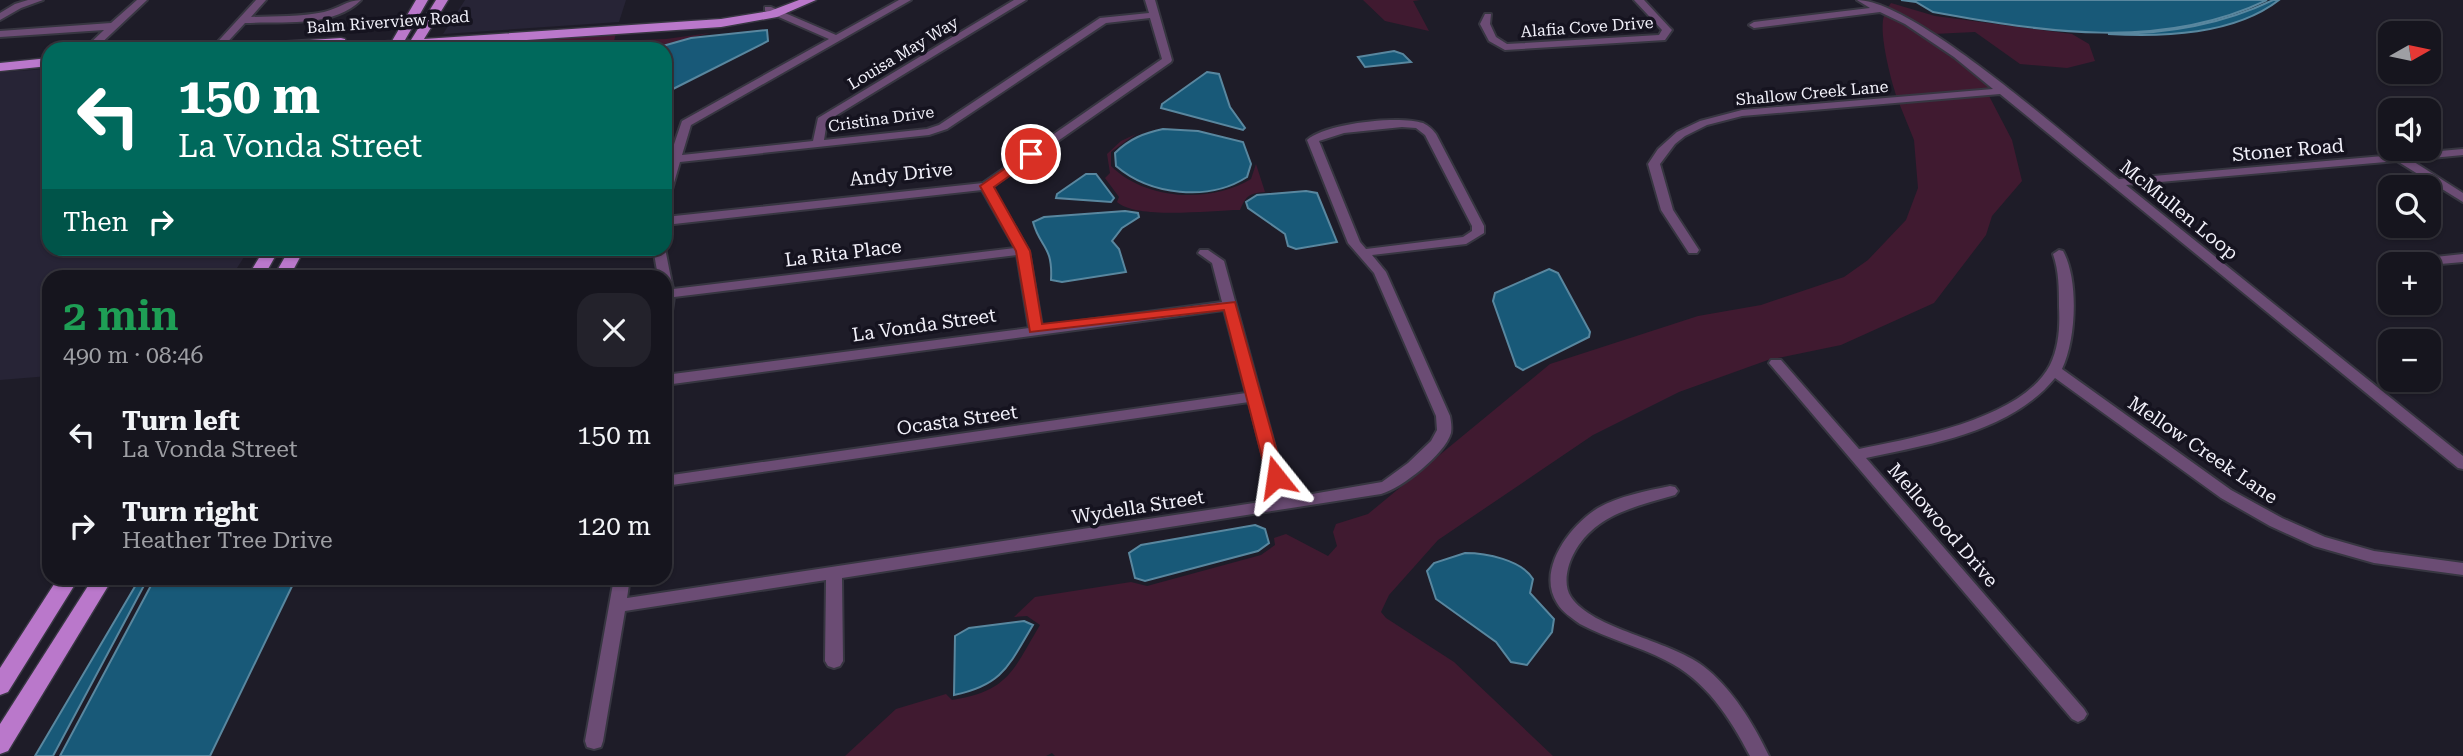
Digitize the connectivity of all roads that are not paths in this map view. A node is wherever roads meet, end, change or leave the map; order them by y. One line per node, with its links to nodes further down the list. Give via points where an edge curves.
1 (38, 0): 16 (street)
2 (142, 0): 21 (street)
3 (261, 0): 19 (street)
4 (356, 0): 19 (street, via 349,9 331,14)
5 (422, 0): 26 (main road)
6 (442, 0): 27 (main road)
7 (796, 0): 15 (main road, Balm Riverview Road)
8 (810, 0): 15 (main road, Balm Riverview Road)
9 (906, 0): 23 (street)
10 (1021, 0): 32 (street, Louisa May Way, via 822,120)
11 (1150, 0): 17 (street, Andy Drive)
12 (1639, 0): 18 (street, Alafia Cove Drive, via 1667,30 1662,37 1505,47 1492,39 1485,24)
13 (1862, 0): 14 (street, McMullen Loop)
14 (1881, 9): 20 (street); 31 (street, McMullen Loop, via 1934,38)
15 (772, 11): 23 (street); 28 (main road, Balm Riverview Road, via 704,25)
16 (2, 15)
17 (1153, 15): 32 (street, Cristina Drive, via 1103,20 943,127); 40 (street, Andy Drive, via 1167,60)
18 (1488, 16)
19 (243, 20): 25 (street)
20 (1754, 25)
21 (113, 26): 22 (street); 24 (street)
22 (0, 34)
23 (835, 38): 34 (street, via 686,122)
24 (96, 42)
25 (223, 42)
26 (398, 42)
27 (417, 42)
28 (432, 42)
29 (42, 65): 30 (main road)
30 (0, 68)
31 (2003, 91): 39 (street, McMullen Loop); 43 (street, Shallow Creek Lane, via 1742,113 1701,122 1672,138 1654,164 1660,199)
32 (818, 144): 36 (street, Cristina Drive)
33 (2463, 152): 35 (street, Stoner Road)
34 (672, 154)
35 (2441, 154)
36 (672, 159)
37 (2378, 160): 39 (street, Stoner Road)
38 (2405, 161): 41 (street)
39 (2115, 183): 58 (street, McMullen Loop)
40 (986, 186): 42 (street, Andy Drive); 44 (street)
41 (2463, 198)
42 (672, 221)
43 (1693, 250)
44 (1023, 251): 50 (street, La Rita Place); 52 (street)
45 (1204, 253): 51 (street, via 1218,261)
46 (1362, 253): 46 (street, Wydella Street, via 1466,240 1478,233 1430,134 1420,126 1327,132 1313,140); 61 (street, Wydella Street, via 1388,287 1445,429 1441,440 1394,483)
47 (2059, 254): 54 (street, via 2065,269 2067,321)
48 (2463, 258): 49 (street)
49 (2441, 260)
50 (672, 294)
51 (1230, 305): 52 (street, La Vonda Street); 56 (street)
52 (1036, 329): 55 (street, La Vonda Street)
53 (1776, 363): 57 (street, Mellowood Drive)
54 (2054, 370): 57 (street, via 2005,410 1956,433); 62 (street, Mellow Creek Lane, via 2226,494 2276,522 2320,542 2374,557)
55 (672, 379)
56 (1254, 397): 59 (street, Ocasta Street); 61 (street)
57 (1855, 455): 70 (street, Mellowood Drive)
58 (2463, 464)
59 (672, 480)
60 (1670, 491): 73 (street, via 1601,514 1567,548 1556,579 1559,593 1571,610 1598,626 1685,662 1719,690)
61 (1283, 504): 63 (street, Wydella Street)
62 (2463, 569)
63 (834, 574): 67 (street, Wydella Street); 68 (street)
64 (65, 585): 69 (main road)
65 (99, 585): 72 (main road)
66 (621, 585): 67 (street)
67 (618, 606): 71 (street)
68 (834, 660)
69 (0, 686)
70 (2078, 714)
71 (594, 741)
72 (0, 744)
73 (1760, 756)

